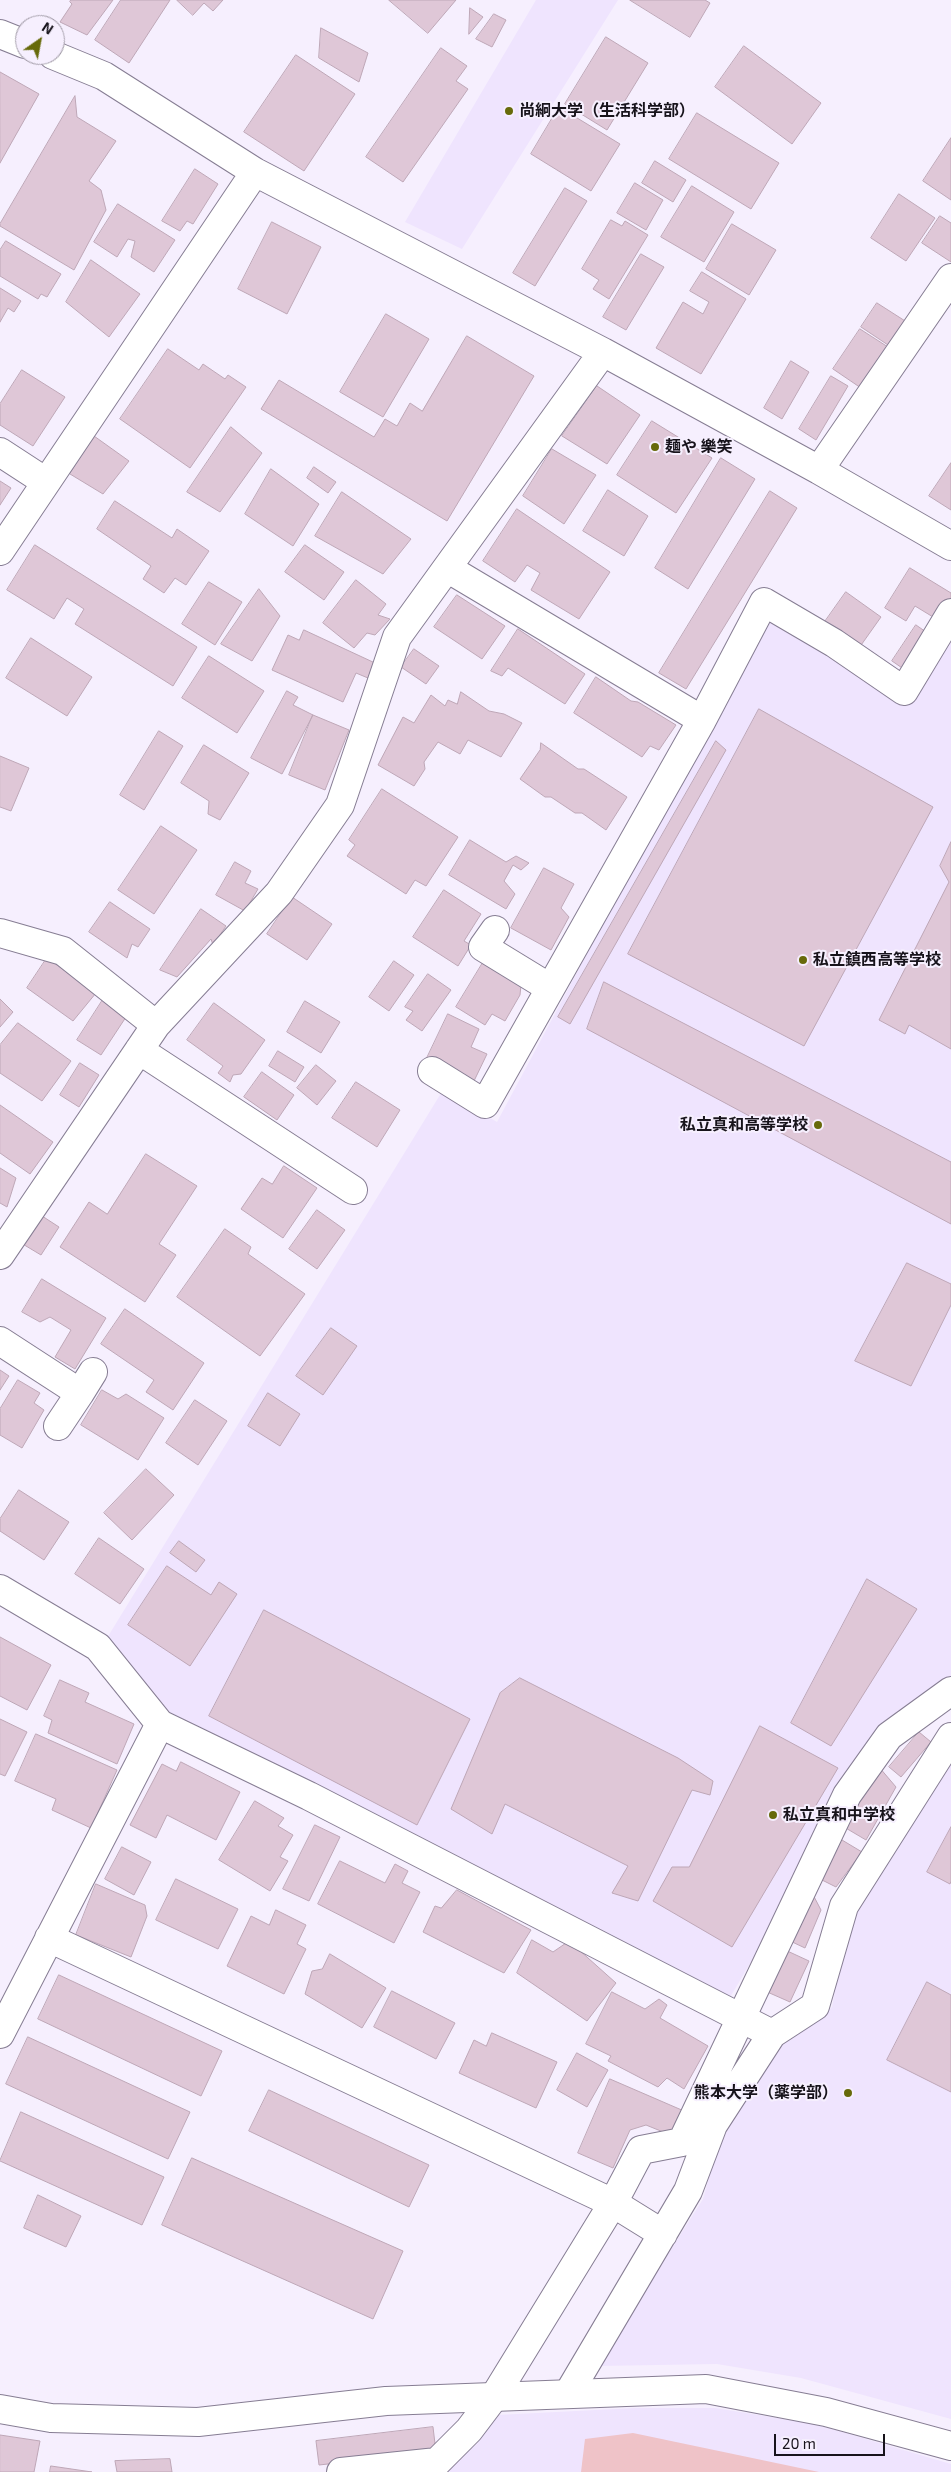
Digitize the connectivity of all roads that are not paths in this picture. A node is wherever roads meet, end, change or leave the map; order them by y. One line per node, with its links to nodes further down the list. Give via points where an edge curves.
1 (0, 34): 2 (street)
2 (15, 40)
3 (65, 60): 4 (street, via 104,76)
4 (255, 172): 6 (street); 9 (street)
5 (951, 278): 8 (street)
6 (603, 352): 8 (street); 12 (street)
7 (0, 452): 9 (street)
8 (818, 470): 10 (street)
9 (46, 482): 11 (street)
10 (951, 546)
11 (0, 551)
12 (448, 568): 14 (street); 18 (street, via 397,637 340,805 279,893)
13 (951, 613): 14 (street, via 904,691 834,643 764,602)
14 (702, 720): 17 (street)
15 (496, 930): 17 (street, via 483,947)
16 (0, 933): 18 (street, via 62,950)
17 (550, 988): 20 (street, via 484,1104)
18 (156, 1024): 19 (street)
19 (139, 1050): 21 (street); 22 (street)
20 (432, 1071)
21 (353, 1190)
22 (0, 1255)
23 (0, 1341): 24 (street, via 87,1383)
24 (58, 1426)
25 (0, 1589): 27 (street, via 98,1646)
26 (951, 1691): 31 (street, via 889,1736 847,1795)
27 (160, 1724): 29 (street); 31 (street, via 309,1796)
28 (951, 1737): 33 (street, via 844,1906 815,2006)
29 (50, 1938): 30 (street); 34 (street)
30 (8, 1997): 32 (street)
31 (741, 2017): 33 (street); 34 (street, via 682,2142 641,2150)
32 (0, 2034)
33 (772, 2034): 35 (street, via 713,2124 688,2191)
34 (613, 2203): 35 (street); 37 (street)
35 (663, 2234): 36 (street)
36 (568, 2394): 37 (street); 39 (street, via 706,2389 826,2412)
37 (494, 2397): 38 (street, via 386,2401 198,2422 51,2418); 40 (street, via 469,2430 437,2462)
38 (0, 2409)
39 (951, 2446)
40 (341, 2472)

